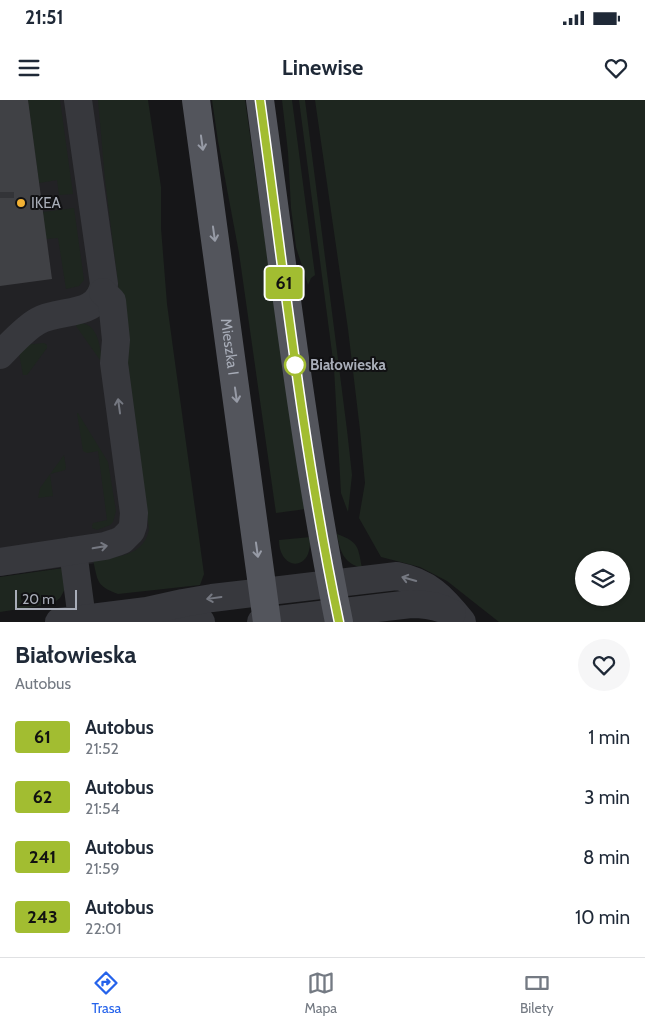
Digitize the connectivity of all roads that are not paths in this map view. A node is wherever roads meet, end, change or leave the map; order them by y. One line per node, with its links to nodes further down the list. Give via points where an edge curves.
1 (78, 100): 4 (street)
2 (196, 100): 9 (main road, Mieszka I, one-way to 9)
3 (260, 100): 8 (main road, via 312,477)
4 (103, 292): 5 (street, via 88,307 47,316 33,323); 6 (street, one-way to 4, via 122,540 133,525 114,363 116,340 112,301)
5 (0, 355)
6 (73, 551): 7 (street); 14 (street)
7 (0, 562)
8 (332, 584): 9 (street); 12 (main road); 15 (street, one-way to 8, via 427,587 408,578 397,576)
9 (262, 592): 10 (street, one-way to 10); 18 (main road, Mieszka I)
10 (147, 611): 13 (street); 16 (street)
11 (378, 615): 12 (street); 15 (street, via 411,604 430,605 452,613)
12 (338, 617): 18 (street)
13 (119, 618): 14 (street)
14 (70, 621)
15 (461, 621)
16 (201, 622)
17 (262, 622): 18 (street)
18 (267, 622)

